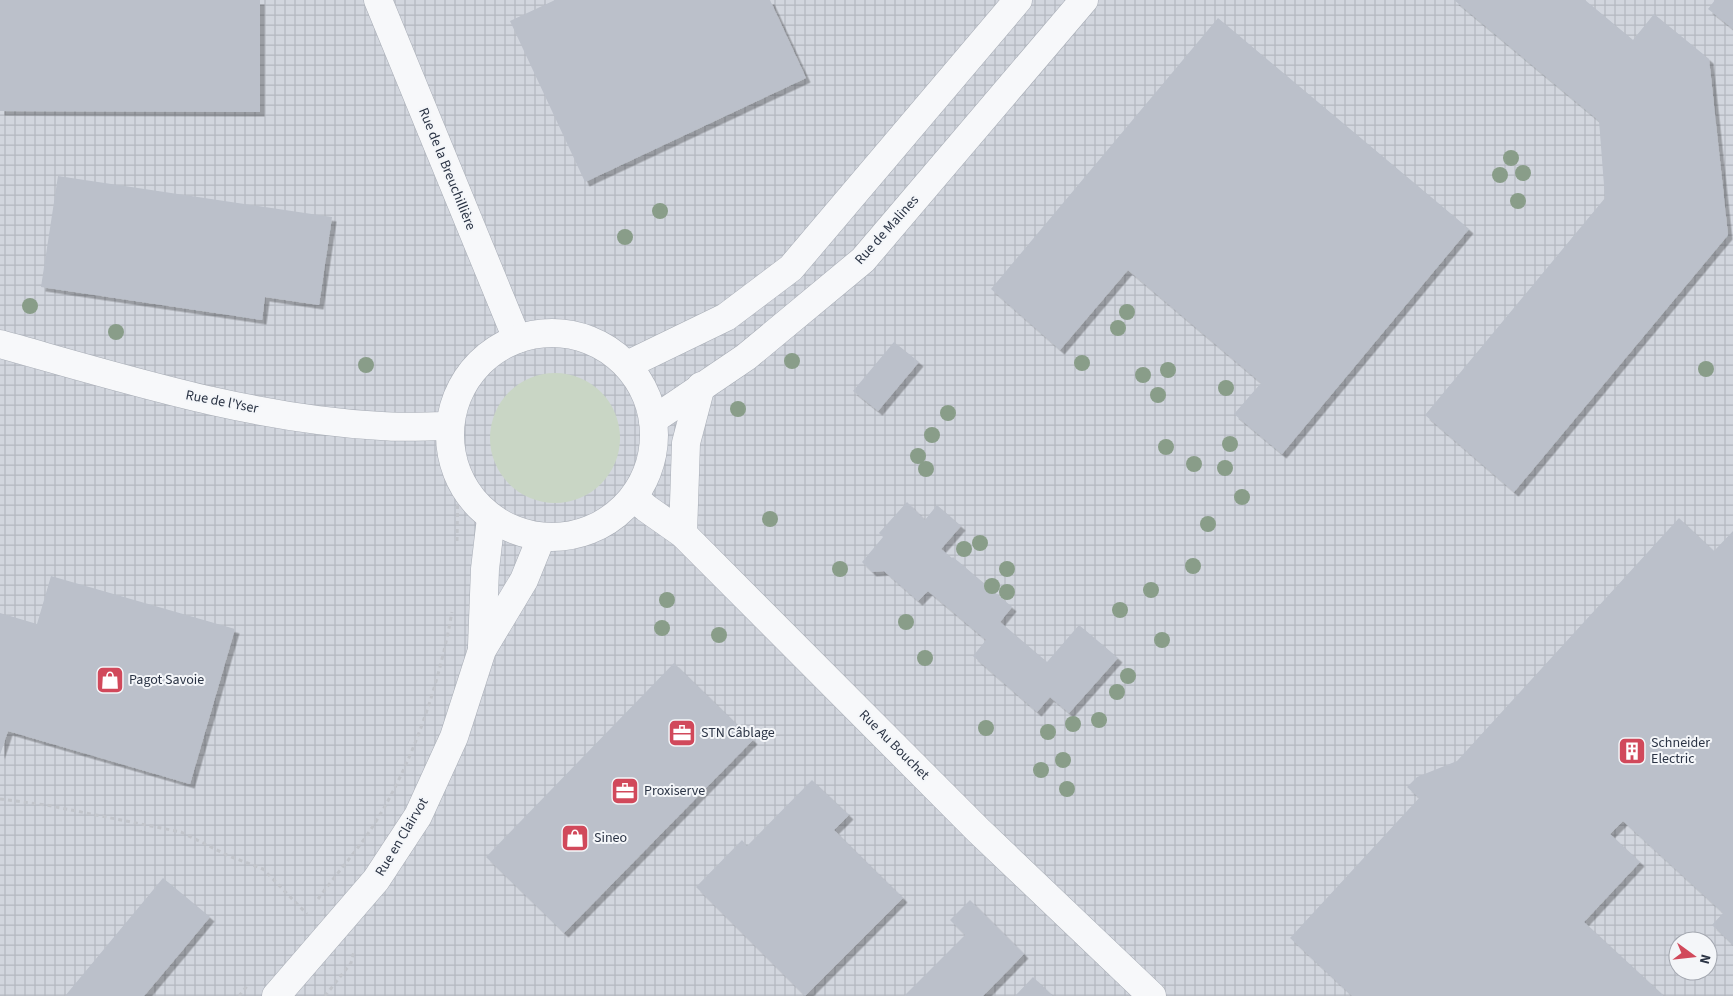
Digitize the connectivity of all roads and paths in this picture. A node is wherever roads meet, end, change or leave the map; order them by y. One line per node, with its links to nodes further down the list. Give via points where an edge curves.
1 (378, 0): 4 (street, Rue de la Breuchillière)
2 (1018, 0): 6 (street, via 791,268 726,317)
3 (1084, 0): 7 (street, Rue de Malines, via 863,260 746,357)
4 (517, 339): 6 (street, via 546,332 576,335 604,346); 9 (street, via 492,352 471,372 457,398)
5 (0, 344): 9 (street, Rue de l'Yser, via 189,396 306,418 382,426)
6 (627, 365): 8 (street, via 645,391)
7 (701, 386): 8 (street, Rue de Malines); 13 (street, via 686,443)
8 (653, 420): 11 (street, via 654,447 648,474)
9 (450, 426): 10 (street, via 450,452)
10 (458, 477): 12 (street, via 471,500); 15 (path)
11 (634, 497): 13 (street, Rue Au Bouchet); 14 (street, via 615,516 591,530 564,538)
12 (491, 518): 14 (street, via 515,531); 17 (street, Rue en Clairvot, via 485,569)
13 (683, 534): 24 (street, Rue Au Bouchet, via 978,830)
14 (541, 538): 17 (street, Rue en Clairvot, via 524,580)
15 (457, 543)
16 (453, 607): 19 (path, via 445,651 428,709 404,768 375,823)
17 (482, 650): 23 (street, Rue en Clairvot, via 454,737 418,816 376,880)
18 (0, 798): 19 (path, via 181,832 263,869)
19 (307, 914): 20 (path)
20 (301, 921)
21 (251, 981): 22 (path)
22 (239, 996)
23 (276, 996)
24 (1152, 996)

